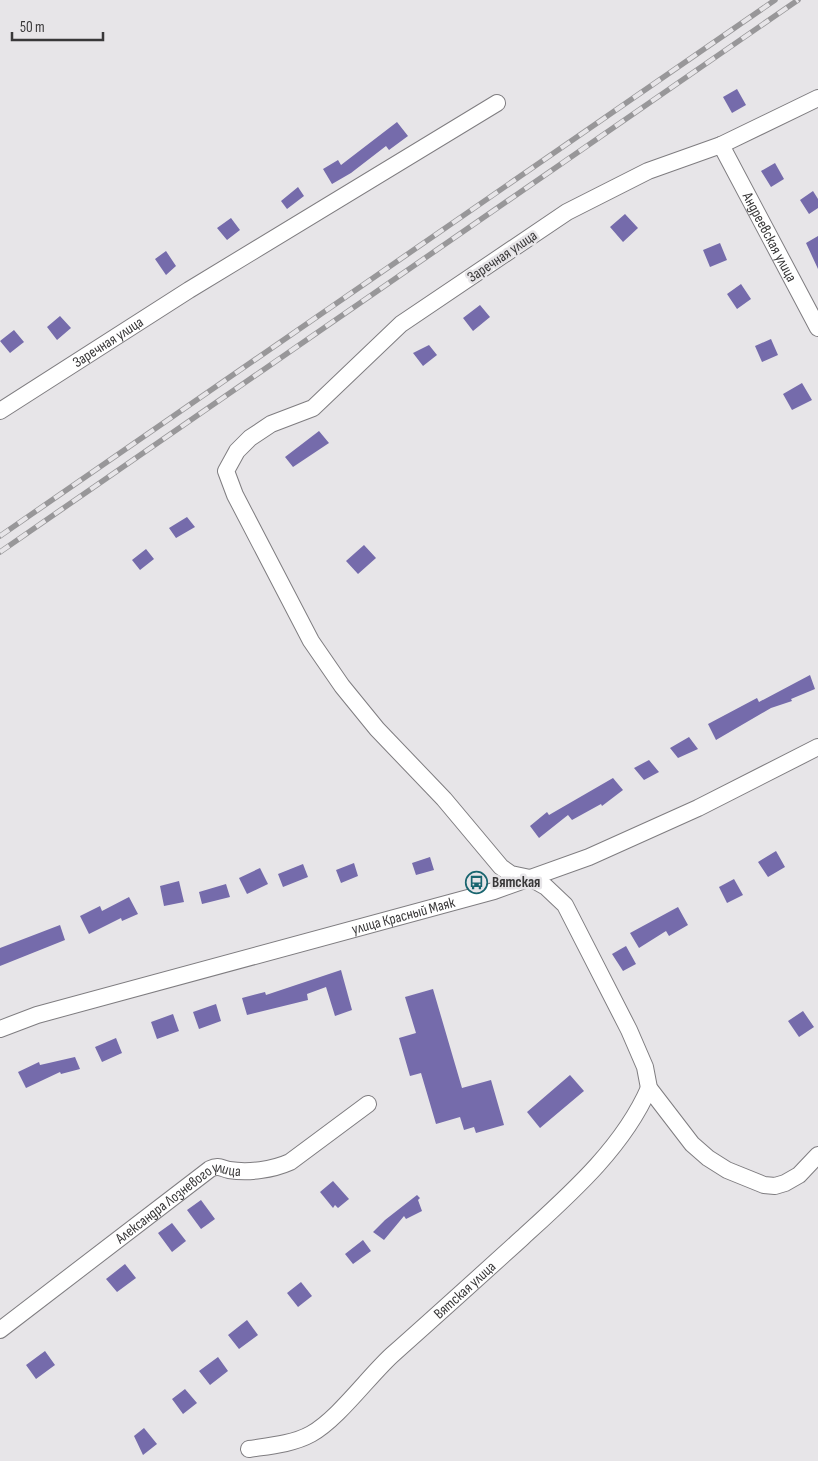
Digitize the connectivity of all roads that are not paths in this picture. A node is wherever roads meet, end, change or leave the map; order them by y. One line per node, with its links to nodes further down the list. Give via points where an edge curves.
1 (818, 98): 3 (street, Заречная улица)
2 (497, 103): 5 (street, Заречная улица, via 189,290)
3 (721, 145): 4 (street, Андреевская улица); 7 (street, Заречная улица, via 648,171 567,212 400,324 313,408 271,424 250,438 236,451 226,471 234,495 312,640 342,686 501,867 511,874)
4 (818, 328)
5 (0, 411)
6 (818, 747): 7 (street, улица Красный Маяк, via 698,808 589,857)
7 (530, 878): 8 (street, улица Красный Маяк, via 37,1015); 9 (street, via 556,894 565,905 629,1030 645,1067)
8 (0, 1029)
9 (649, 1088): 11 (street, via 692,1144 708,1158 749,1180 770,1186 785,1183 799,1175); 13 (street, Вятская улица, via 640,1109 590,1172 391,1356 324,1424 298,1440)
10 (368, 1104): 12 (street, Александра Лозневого улица, via 281,1166 230,1170 219,1166 210,1169)
11 (818, 1155)
12 (0, 1330)
13 (249, 1449)

